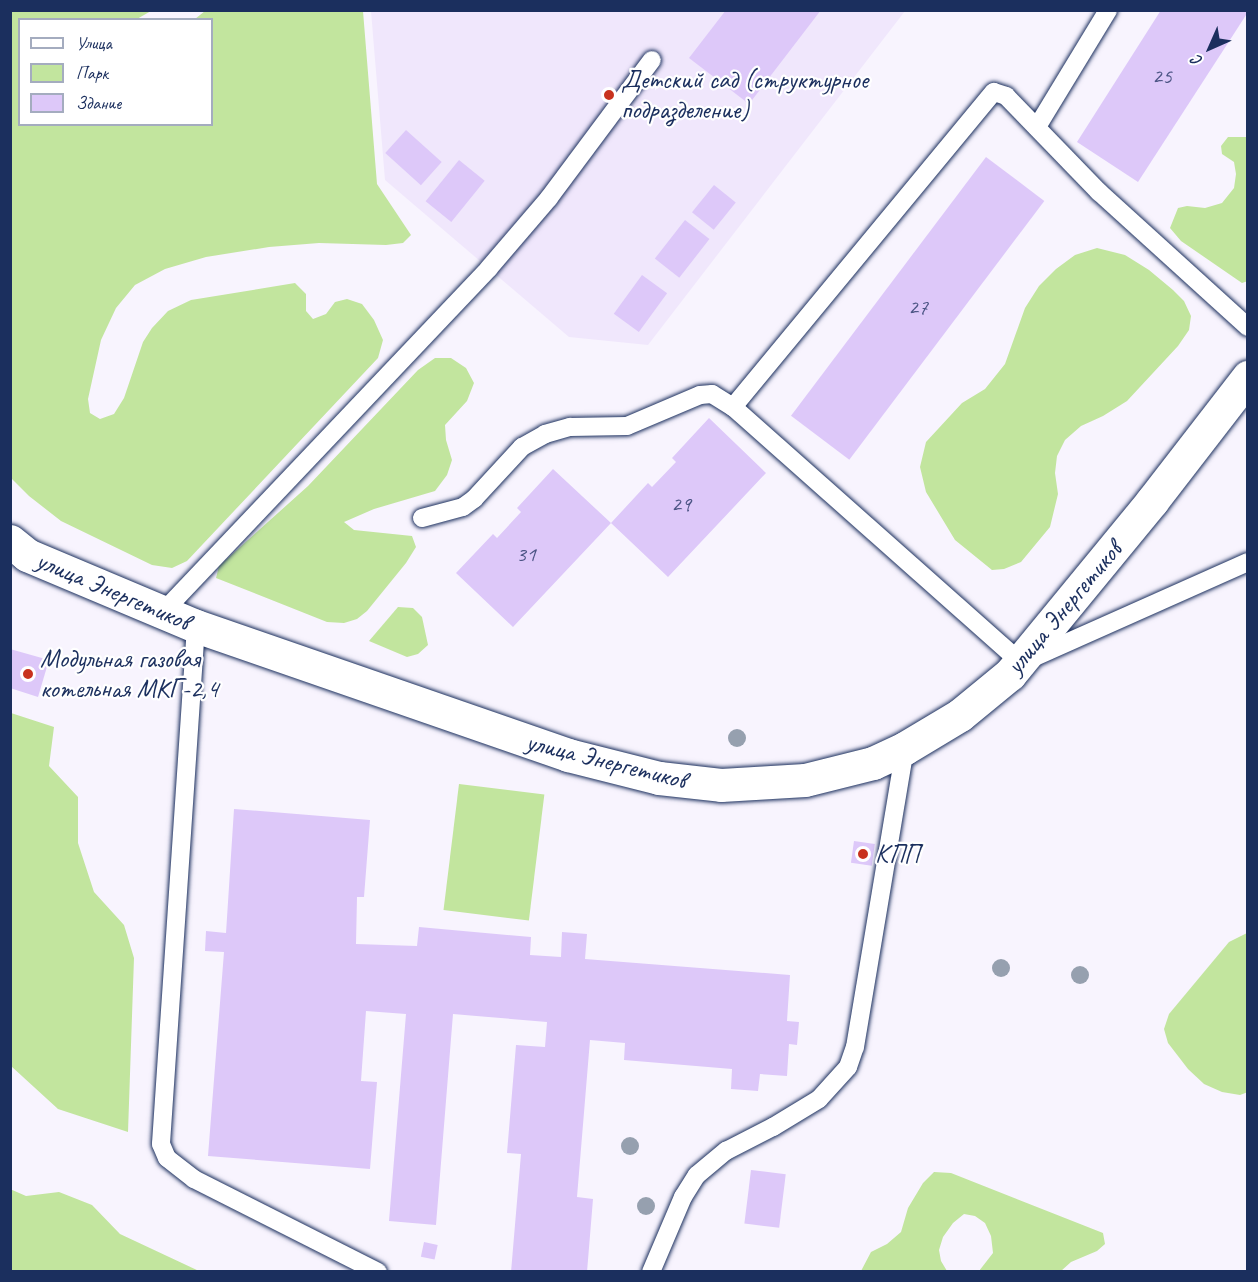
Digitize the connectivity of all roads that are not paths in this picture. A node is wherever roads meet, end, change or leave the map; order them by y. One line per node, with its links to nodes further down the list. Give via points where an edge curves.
1 (1108, 10): 3 (lane)
2 (652, 60): 10 (lane, via 549,198 489,268)
3 (1037, 127): 4 (lane, via 1099,192); 6 (lane, via 1000,92 988,97)
4 (1248, 327)
5 (1248, 377): 12 (street, улица Энергетиков)
6 (733, 407): 7 (lane, via 712,394 700,395 627,426 570,427 545,434 522,447 463,507); 12 (lane)
7 (422, 518)
8 (16, 550): 10 (street, улица Энергетиков)
9 (1248, 562): 12 (lane)
10 (162, 613): 11 (street, улица Энергетиков)
11 (196, 626): 13 (street, улица Энергетиков, via 522,741 658,778 721,785 805,780 873,762); 14 (lane, via 161,1144 167,1158 194,1179)
12 (1021, 663): 13 (street, улица Энергетиков, via 984,697)
13 (905, 748): 15 (lane, via 855,1047 848,1067 819,1099 726,1151 697,1175 683,1197)
14 (378, 1272)
15 (651, 1272)

